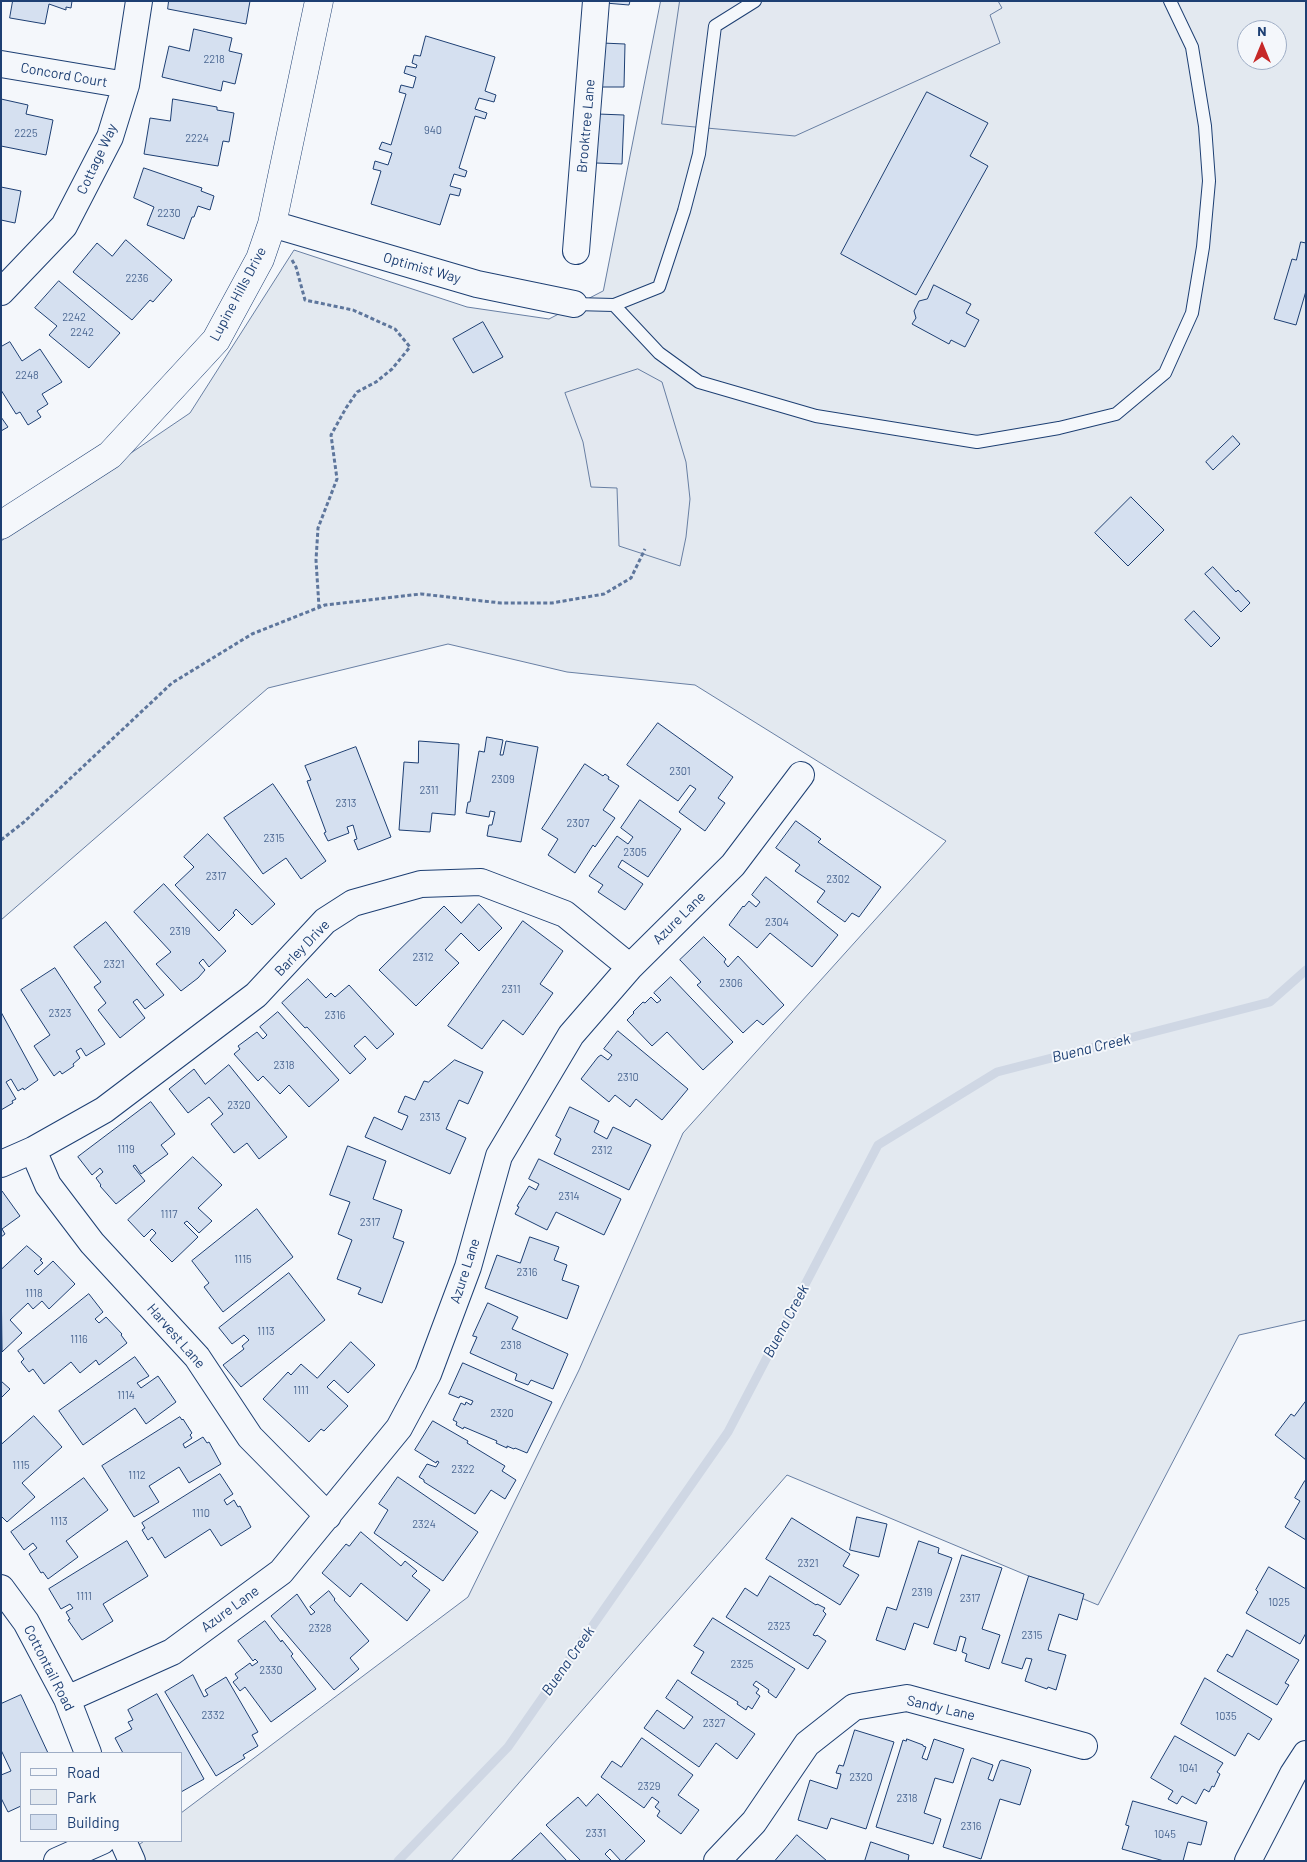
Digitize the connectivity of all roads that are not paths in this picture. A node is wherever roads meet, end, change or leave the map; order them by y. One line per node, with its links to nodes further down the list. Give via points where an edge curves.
1 (139, 1): 7 (street, Cottage Way)
2 (319, 1): 8 (street, Lupine Hills Drive)
3 (596, 1): 9 (street, Brooktree Lane)
4 (755, 1): 12 (lane, via 715,26 699,154 659,287)
5 (1170, 1): 12 (lane, via 1192,47 1206,126 1209,181 1203,247 1192,313 1165,373 1116,414 977,442 816,416 699,382 659,353)
6 (1, 64): 7 (street, Concord Court)
7 (126, 85): 10 (street, Cottage Way, via 110,137 64,226)
8 (272, 224): 11 (street, Optimist Way, via 476,284); 13 (street, Lupine Hills Drive, via 260,259 216,340 110,455)
9 (576, 251)
10 (1, 292)
11 (574, 304): 12 (lane)
12 (614, 305)
13 (1, 525)
14 (801, 775): 15 (street, Azure Lane, via 732,865)
15 (630, 967): 16 (street, Barley Drive, via 565,914 481,882 422,884 353,903 325,921 256,995 104,1110); 18 (street, Azure Lane, via 571,1036 499,1156 468,1267 428,1374 400,1428)
16 (32, 1150): 17 (street, Barley Drive); 18 (street, Harvest Lane, via 48,1185 92,1243 197,1357 250,1437)
17 (1, 1164)
18 (328, 1516): 20 (street, Azure Lane, via 281,1572 172,1652)
19 (1, 1588): 20 (street, Cottontail Road, via 26,1622)
20 (67, 1700): 22 (street, Cottontail Road)
21 (1084, 1746): 28 (street, Sandy Lane, via 907,1698 854,1707 807,1744 754,1822)
22 (88, 1752)
23 (1306, 1754): 29 (street)
24 (100, 1842): 26 (street)
25 (123, 1842): 27 (street)
26 (57, 1861)
27 (132, 1861)
28 (716, 1861)
29 (1248, 1861)

